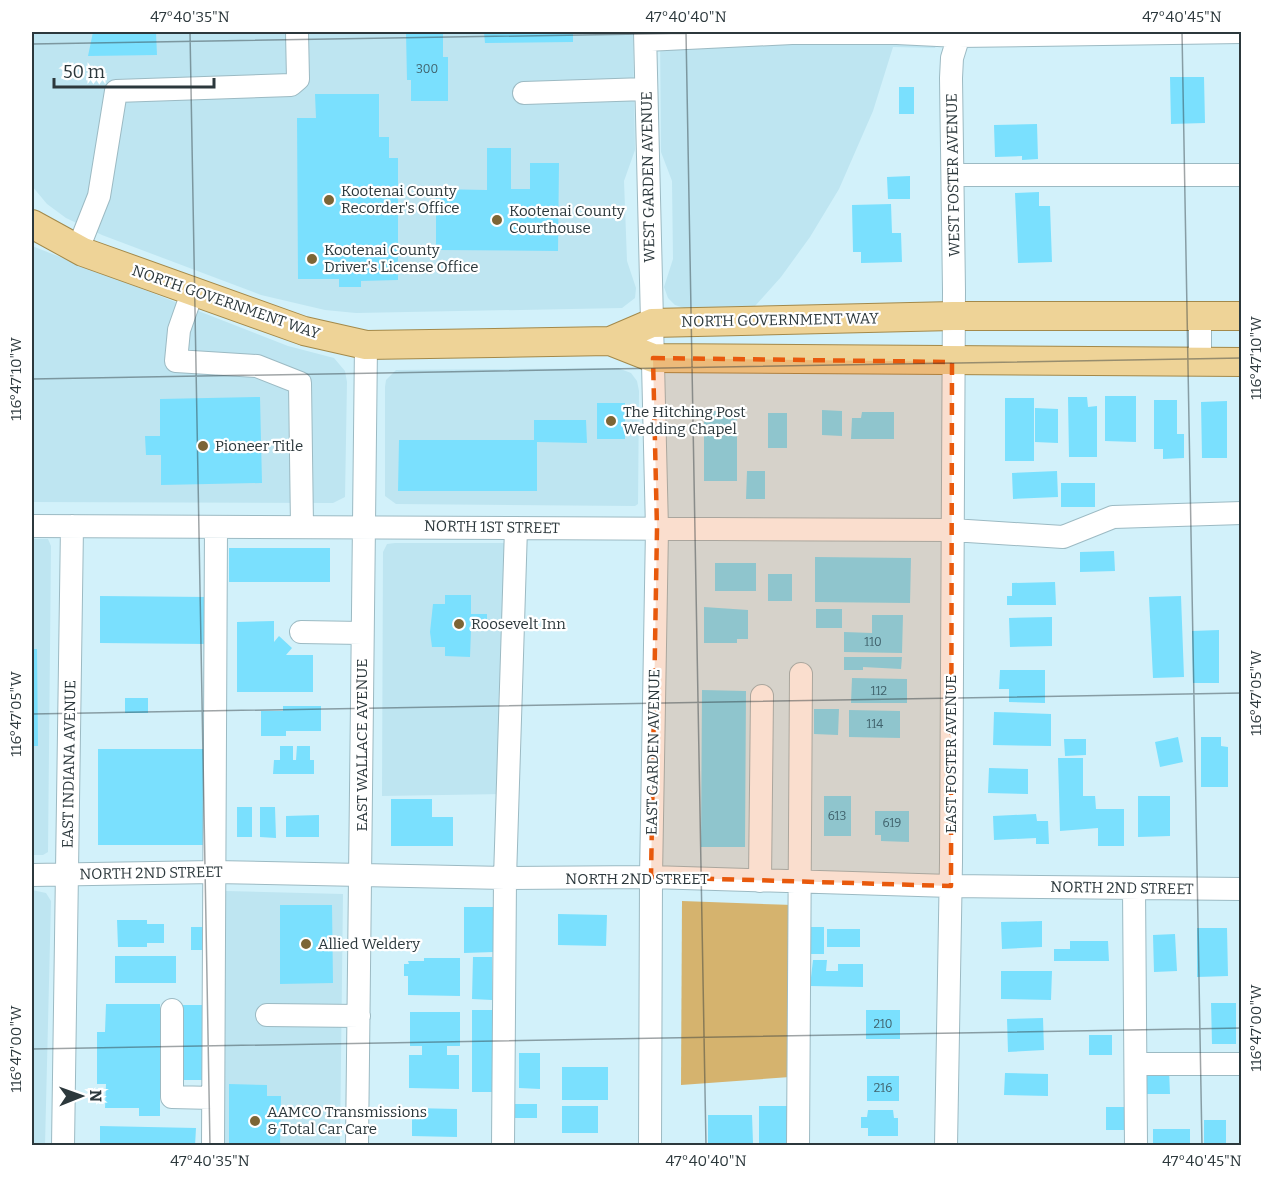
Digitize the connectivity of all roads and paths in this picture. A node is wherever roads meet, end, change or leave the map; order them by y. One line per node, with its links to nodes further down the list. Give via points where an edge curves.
1 (297, 32): 10 (street, via 298,79 291,85 116,92 99,196)
2 (1242, 32): 3 (street)
3 (959, 34): 4 (street); 8 (street, WEST FOSTER AVENUE, via 951,78)
4 (645, 36): 5 (street, WEST GARDEN AVENUE)
5 (646, 89): 6 (street); 15 (street, WEST GARDEN AVENUE)
6 (524, 93)
7 (1242, 175): 8 (street)
8 (954, 176): 13 (street, WEST FOSTER AVENUE)
9 (32, 224): 10 (main road, NORTH GOVERNMENT WAY)
10 (78, 249): 11 (main road, NORTH GOVERNMENT WAY)
11 (192, 290): 17 (main road, NORTH GOVERNMENT WAY, via 304,331); 25 (street, via 178,330 176,362 257,366 300,383)
12 (1242, 315): 14 (main road, NORTH GOVERNMENT WAY)
13 (954, 316): 14 (main road, NORTH GOVERNMENT WAY); 15 (main road, NORTH GOVERNMENT WAY); 19 (street)
14 (1200, 316): 20 (street)
15 (652, 322): 16 (main road, NORTH GOVERNMENT WAY); 18 (street, WEST GARDEN AVENUE)
16 (610, 341): 17 (main road, NORTH GOVERNMENT WAY); 18 (main road, NORTH GOVERNMENT WAY)
17 (366, 345): 26 (street, EAST WALLACE AVENUE)
18 (653, 358): 19 (main road, NORTH GOVERNMENT WAY); 29 (street, EAST GARDEN AVENUE)
19 (952, 362): 20 (main road, NORTH GOVERNMENT WAY); 30 (street, EAST FOSTER AVENUE)
20 (1200, 362): 21 (main road, NORTH GOVERNMENT WAY)
21 (1242, 362)
22 (1242, 513): 30 (street, NORTH 1ST STREET, via 1113,517 1063,537)
23 (32, 526): 24 (street, NORTH 1ST STREET)
24 (72, 526): 27 (street, NORTH 1ST STREET); 36 (street, EAST INDIANA AVENUE)
25 (302, 526): 26 (street, NORTH 1ST STREET); 27 (street, NORTH 1ST STREET)
26 (363, 526): 28 (street, NORTH 1ST STREET); 32 (street, EAST WALLACE AVENUE)
27 (216, 527): 35 (street)
28 (516, 528): 29 (street, NORTH 1ST STREET); 40 (street)
29 (657, 529): 30 (street, NORTH 1ST STREET); 39 (street, EAST GARDEN AVENUE)
30 (952, 530): 43 (street, EAST FOSTER AVENUE)
31 (301, 632): 32 (street)
32 (362, 633): 37 (street, EAST WALLACE AVENUE)
33 (801, 674): 42 (street)
34 (762, 696): 41 (street)
35 (214, 872): 36 (street, NORTH 2ND STREET); 37 (street, NORTH 2ND STREET); 51 (street)
36 (67, 874): 38 (street, NORTH 2ND STREET); 52 (street, EAST INDIANA AVENUE)
37 (361, 874): 40 (street, NORTH 2ND STREET); 48 (street, EAST WALLACE AVENUE)
38 (32, 875)
39 (651, 877): 40 (street, NORTH 2ND STREET); 41 (street, NORTH 2ND STREET); 56 (street, EAST GARDEN AVENUE)
40 (505, 879): 55 (street)
41 (760, 880): 42 (street, NORTH 2ND STREET)
42 (800, 882): 43 (street, NORTH 2ND STREET); 57 (street)
43 (951, 886): 44 (street, NORTH 2ND STREET); 58 (street, EAST FOSTER AVENUE)
44 (1134, 888): 45 (street, NORTH 2ND STREET); 49 (street)
45 (1242, 889)
46 (171, 1010): 51 (street, via 172,1097)
47 (267, 1015): 48 (street)
48 (359, 1016): 54 (street, EAST WALLACE AVENUE)
49 (1136, 1064): 50 (street); 59 (street)
50 (1242, 1064)
51 (213, 1098): 53 (street)
52 (63, 1146)
53 (213, 1146)
54 (357, 1146)
55 (503, 1146)
56 (650, 1146)
57 (798, 1146)
58 (946, 1146)
59 (1136, 1146)

